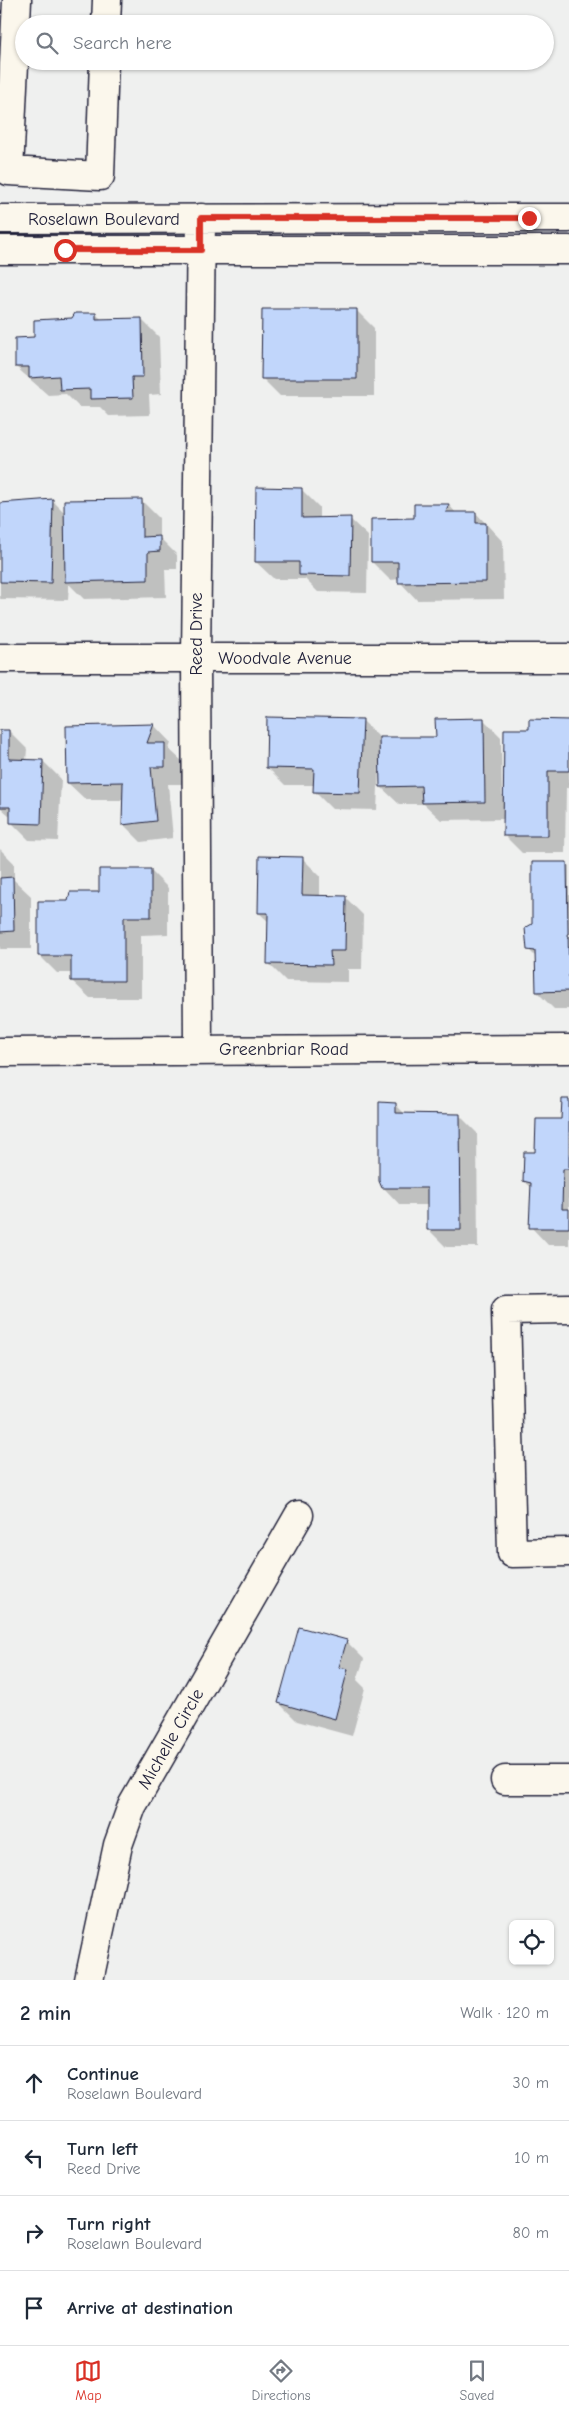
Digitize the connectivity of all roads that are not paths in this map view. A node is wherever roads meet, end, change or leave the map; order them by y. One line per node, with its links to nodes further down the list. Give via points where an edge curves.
1 (17, 0): 3 (street)
2 (107, 0): 4 (street)
3 (16, 15)
4 (106, 15)
5 (15, 43): 7 (street, via 9,171)
6 (104, 70): 7 (street, via 100,176)
7 (64, 174): 8 (street)
8 (64, 218): 9 (street, Roselawn Boulevard); 12 (street, Roselawn Boulevard); 14 (street)
9 (201, 218): 10 (street, Roselawn Boulevard); 15 (street, Reed Drive)
10 (529, 218): 11 (street, Roselawn Boulevard); 16 (street)
11 (569, 218)
12 (0, 219)
13 (0, 250): 14 (street, Roselawn Boulevard)
14 (65, 250): 15 (street, Roselawn Boulevard)
15 (201, 250): 16 (street, Roselawn Boulevard); 19 (street, Reed Drive)
16 (529, 250): 17 (street, Roselawn Boulevard)
17 (569, 250)
18 (0, 658): 19 (street, Woodvale Avenue)
19 (196, 658): 20 (street, Woodvale Avenue); 21 (street, Reed Drive)
20 (569, 658)
21 (198, 1049): 22 (street, Greenbriar Road); 23 (street, Greenbriar Road)
22 (569, 1049)
23 (0, 1052)
24 (569, 1309): 26 (street, via 506,1310 512,1553)
25 (299, 1516): 29 (street, Michelle Circle, via 132,1806 118,1845)
26 (569, 1552)
27 (505, 1780): 28 (street)
28 (569, 1780)
29 (89, 1980)

